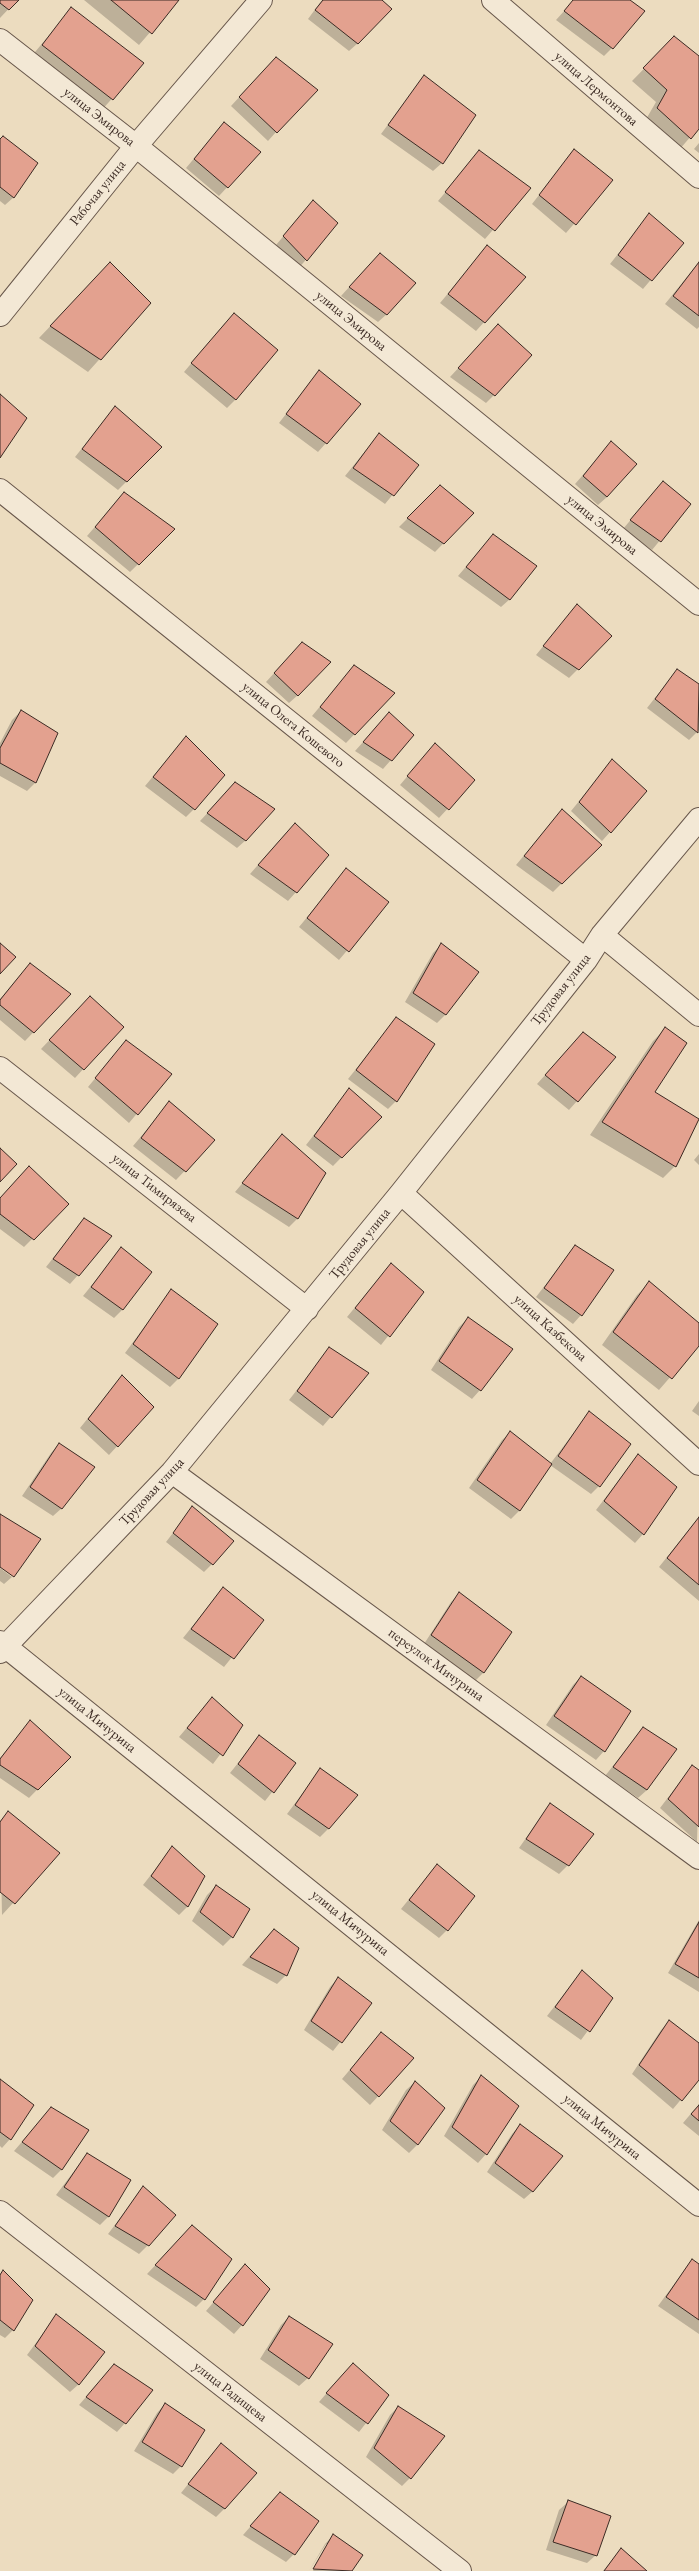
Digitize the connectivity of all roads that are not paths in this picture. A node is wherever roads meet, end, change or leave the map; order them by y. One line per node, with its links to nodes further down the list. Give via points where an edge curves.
1 (261, 0): 4 (street, Рабочая улица)
2 (493, 0): 5 (street, улица Лермонтова)
3 (0, 40): 4 (street, улица Эмирова)
4 (136, 146): 6 (street, Рабочая улица); 8 (street, улица Эмирова)
5 (699, 177)
6 (0, 315)
7 (0, 490): 11 (street, улица Олега Кошевого)
8 (699, 604)
9 (699, 818): 10 (street, Трудовая улица)
10 (602, 935): 11 (street, Трудовая улица); 12 (street)
11 (586, 960): 14 (street, Трудовая улица)
12 (699, 1015)
13 (0, 1068): 15 (street, улица Тимирязева)
14 (400, 1193): 15 (street, Трудовая улица); 16 (street, улица Казбекова)
15 (307, 1309): 17 (street, Трудовая улица)
16 (699, 1464)
17 (172, 1472): 18 (street, Трудовая улица); 19 (street, переулок Мичурина)
18 (2, 1646): 20 (street, улица Мичурина)
19 (699, 1858)
20 (699, 2205)
21 (0, 2212): 22 (street, улица Радищева)
22 (460, 2571)

